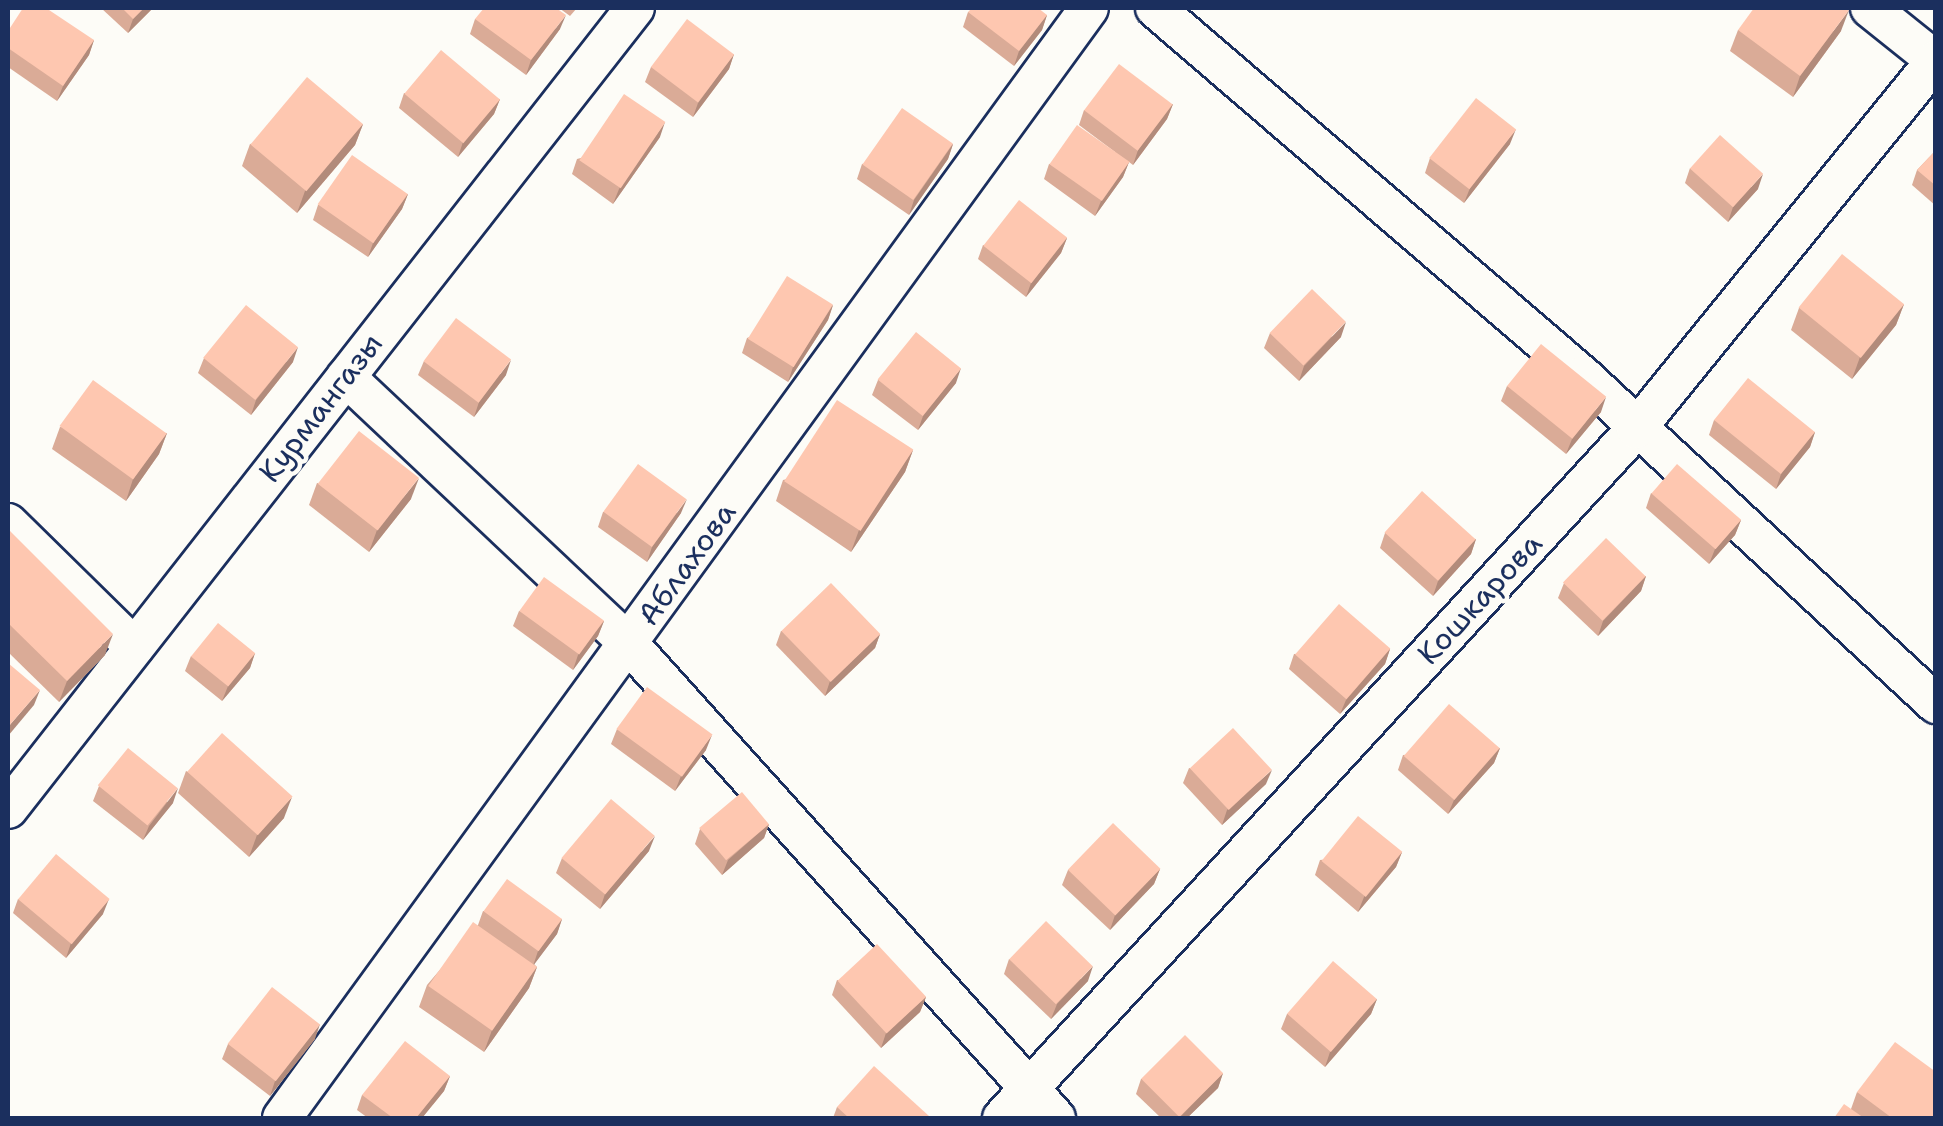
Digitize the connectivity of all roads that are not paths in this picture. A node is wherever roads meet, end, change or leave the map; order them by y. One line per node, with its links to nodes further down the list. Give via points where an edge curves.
1 (635, 8): 6 (street, Курмангазы)
2 (1089, 8): 9 (street, Аблахова)
3 (1155, 8): 7 (street)
4 (1870, 8): 5 (street)
5 (1935, 60): 7 (street, Кошкарова)
6 (346, 376): 9 (street); 10 (street, Курмангазы)
7 (1636, 429): 11 (street); 13 (street, Кошкарова)
8 (8, 524): 10 (street)
9 (628, 644): 13 (street); 14 (street, Аблахова)
10 (134, 647): 12 (street, Курмангазы)
11 (1936, 704)
12 (8, 809)
13 (1030, 1088): 15 (street, Кошкарова); 16 (street)
14 (282, 1118)
15 (1002, 1118)
16 (1056, 1118)

